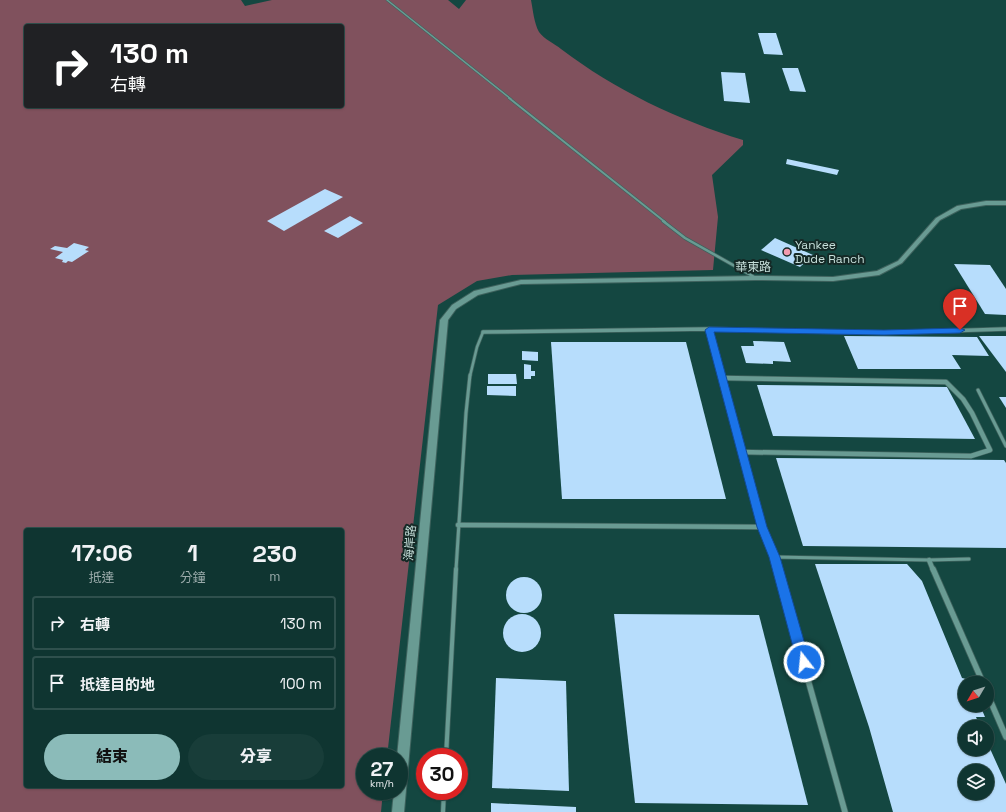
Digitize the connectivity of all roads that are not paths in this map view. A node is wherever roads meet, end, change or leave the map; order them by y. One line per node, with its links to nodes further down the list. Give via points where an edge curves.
1 (387, 0): 3 (lane, via 685,238)
2 (1006, 203): 3 (main road, 華東路, via 959,207 938,219 900,262 878,272 833,279)
3 (756, 278): 4 (main road, 華東路, via 521,282)
4 (476, 293): 22 (main road, 海岸路, via 454,307 444,320)
5 (1006, 329): 6 (street, via 884,333)
6 (709, 330): 7 (street); 8 (street)
7 (483, 332): 12 (lane, via 476,346 469,385)
8 (723, 378): 11 (street); 11 (street, via 946,382 963,399 990,450 971,456)
9 (978, 390): 10 (lane)
10 (1006, 446)
11 (741, 452): 13 (street)
12 (458, 525): 13 (street); 20 (lane)
13 (762, 527): 14 (street)
14 (774, 557): 16 (lane); 24 (street)
15 (969, 559): 16 (lane)
16 (929, 560): 17 (street)
17 (980, 676)
18 (994, 709): 19 (street)
19 (1006, 737)
20 (446, 748)
21 (444, 800): 23 (lane)
22 (398, 812)
23 (443, 812)
24 (845, 812)

